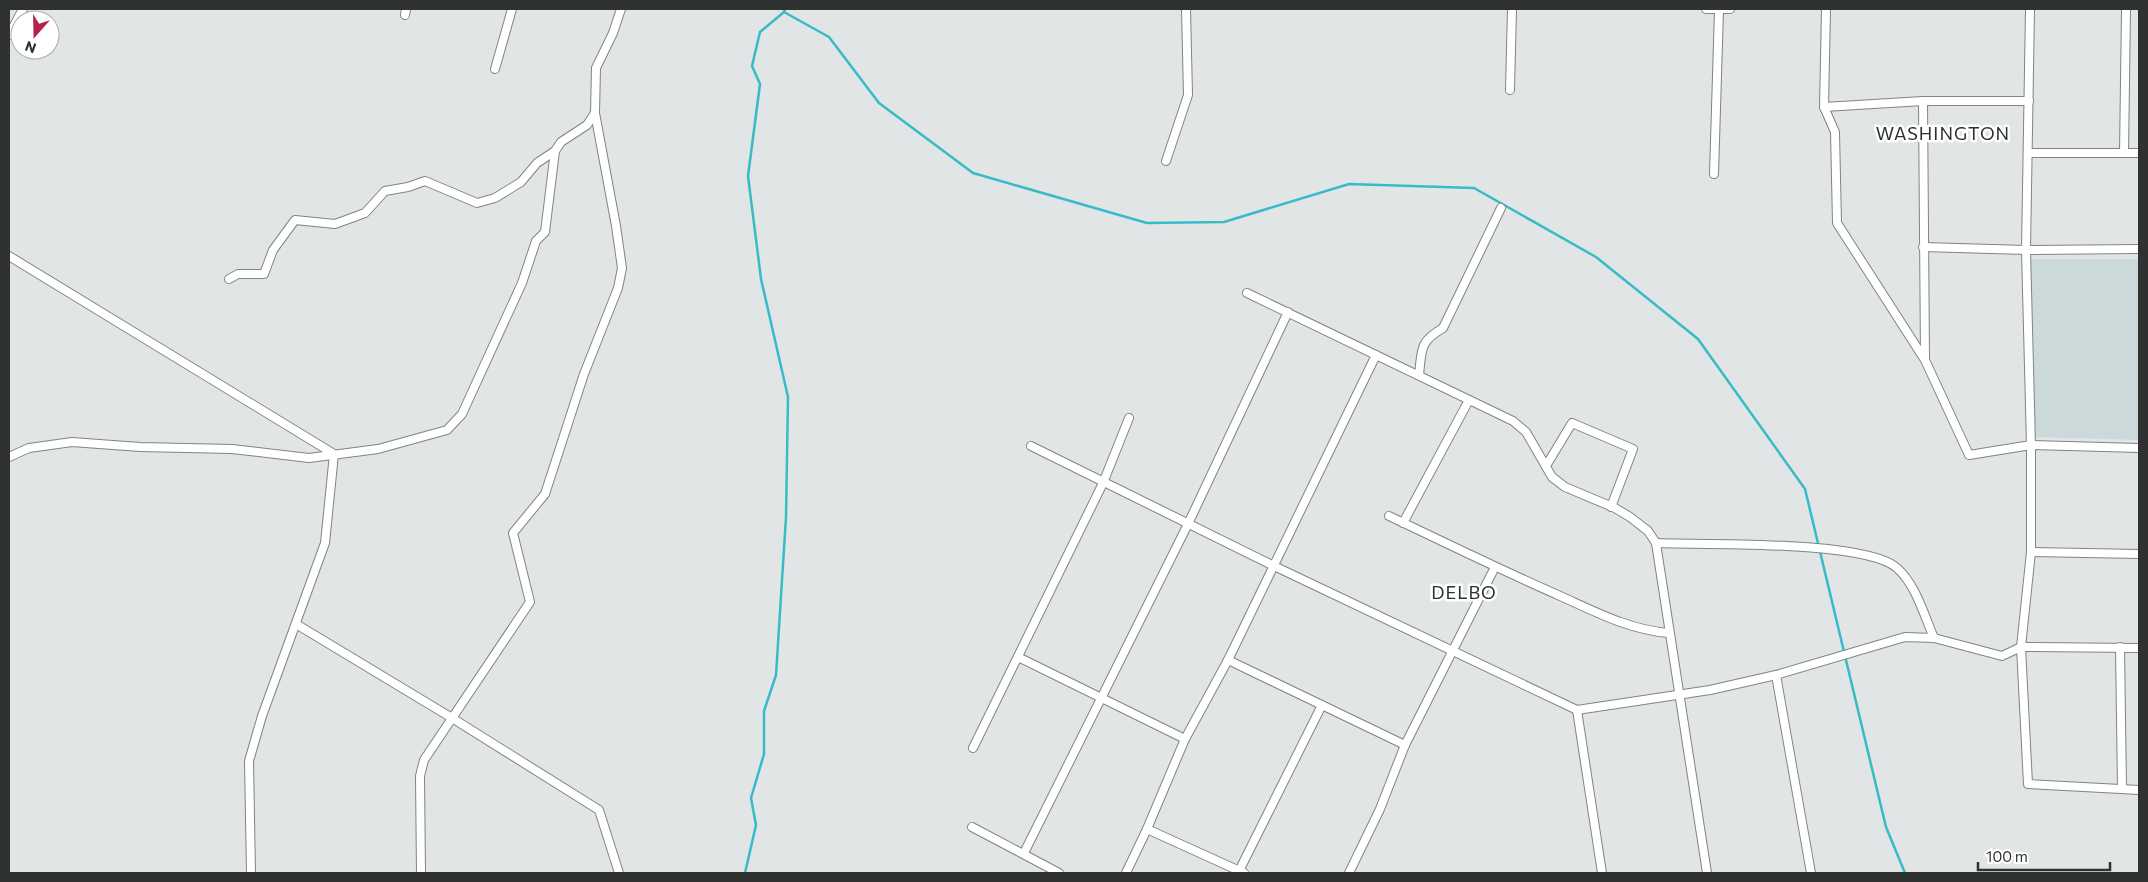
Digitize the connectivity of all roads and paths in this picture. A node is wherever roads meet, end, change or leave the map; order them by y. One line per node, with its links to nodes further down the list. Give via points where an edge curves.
1 (23, 9): 12 (street)
2 (512, 9): 13 (street)
3 (621, 9): 18 (street, via 596,68)
4 (1186, 9): 23 (street, via 1188,95)
5 (1512, 9): 14 (street)
6 (1706, 9): 11 (street)
7 (1730, 9): 11 (street)
8 (1826, 9): 17 (street)
9 (2030, 9): 16 (street)
10 (2126, 9): 21 (street)
11 (1719, 10): 24 (street)
12 (9, 35)
13 (495, 68)
14 (1510, 90)
15 (1922, 101): 16 (street); 17 (street); 26 (street)
16 (2028, 102): 20 (street)
17 (1824, 107): 34 (street, via 1835,132 1837,223)
18 (595, 113): 19 (street, via 587,125 561,142); 68 (street, via 622,268 618,288 584,374 545,494 513,533 530,602)
19 (556, 151): 30 (street, via 537,163 521,182 495,198 477,203 425,181 385,191 365,213 335,224 295,220 273,250 264,274 238,274); 41 (street, via 545,232 536,240 522,283 462,414 447,430 378,449)
20 (2029, 153): 21 (street); 28 (street)
21 (2124, 153): 22 (street)
22 (2139, 153)
23 (1166, 161)
24 (1714, 174)
25 (1501, 208): 35 (street, via 1443,328 1428,337 1422,348)
26 (1923, 247): 28 (street); 34 (street)
27 (2139, 249): 28 (street)
28 (2026, 250): 39 (street)
29 (9, 256): 41 (street)
30 (230, 279)
31 (1247, 292): 32 (street)
32 (1288, 312): 33 (street); 48 (street)
33 (1376, 354): 35 (street); 52 (street)
34 (1925, 360): 39 (street, via 1969,455)
35 (1419, 375): 36 (street)
36 (1469, 400): 43 (street, via 1513,421 1526,432); 47 (street)
37 (1129, 418): 44 (street)
38 (1031, 446): 44 (street)
39 (2031, 446): 40 (street); 50 (street)
40 (2139, 448)
41 (334, 454): 42 (street, via 309,458 232,449 72,442 28,448); 54 (street, via 325,543)
42 (9, 456)
43 (1546, 466): 45 (street, via 1552,477 1565,487); 45 (street, via 1572,423 1633,448)
44 (1103, 483): 48 (street); 61 (street)
45 (1611, 507): 49 (street, via 1640,524)
46 (1389, 516): 47 (street)
47 (1403, 523): 53 (street)
48 (1188, 524): 52 (street); 65 (street)
49 (1656, 543): 55 (street); 56 (street, via 1769,546 1850,552 1879,558 1895,566 1907,578)
50 (2031, 552): 51 (street); 57 (street)
51 (2139, 554)
52 (1274, 566): 60 (street); 62 (street)
53 (1495, 567): 55 (street, via 1621,622 1652,632); 60 (street)
54 (296, 624): 68 (street); 78 (street, via 249,761)
55 (1669, 633): 64 (street)
56 (1934, 638): 57 (street, via 2002,656); 63 (street, via 1905,637)
57 (2021, 647): 58 (street); 72 (street, via 2028,784)
58 (2120, 648): 59 (street); 72 (street)
59 (2139, 648)
60 (1452, 652): 67 (street); 70 (street)
61 (1018, 657): 65 (street); 71 (street)
62 (1228, 660): 66 (street); 69 (street)
63 (1776, 675): 64 (street); 86 (street)
64 (1680, 694): 67 (street); 85 (street)
65 (1102, 698): 69 (street); 76 (street)
66 (1322, 705): 70 (street); 77 (street)
67 (1577, 710): 84 (street)
68 (452, 718): 79 (street, via 424,760 420,776); 80 (street, via 599,810)
69 (1185, 739): 75 (street)
70 (1405, 745): 83 (street, via 1380,809)
71 (973, 748)
72 (2122, 789): 73 (street)
73 (2139, 790)
74 (972, 827): 76 (street)
75 (1147, 829): 77 (street); 82 (street)
76 (1024, 853): 81 (street)
77 (1242, 872)
78 (250, 873)
79 (420, 873)
80 (620, 873)
81 (1059, 873)
82 (1126, 873)
83 (1349, 873)
84 (1602, 873)
85 (1707, 873)
86 (1811, 873)

